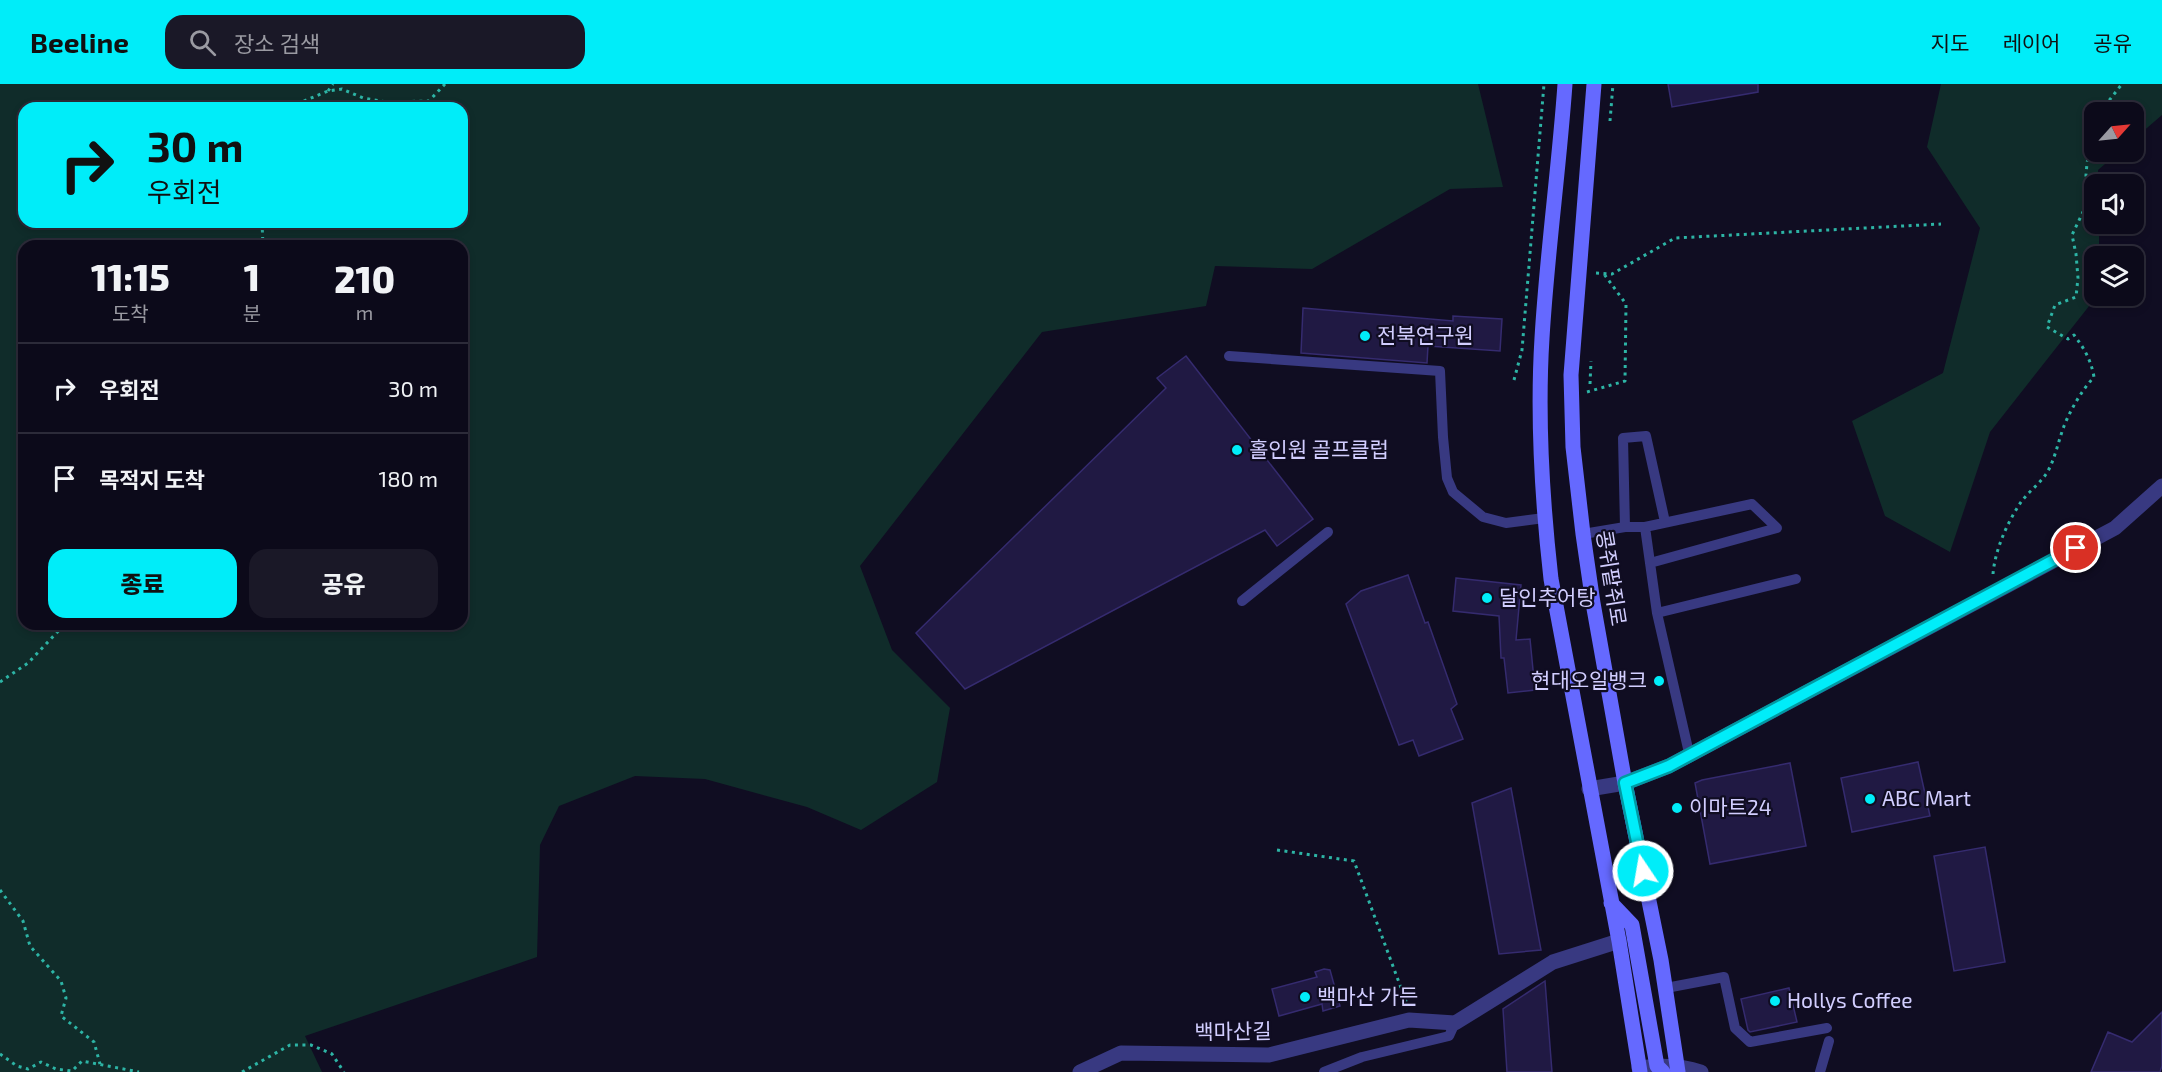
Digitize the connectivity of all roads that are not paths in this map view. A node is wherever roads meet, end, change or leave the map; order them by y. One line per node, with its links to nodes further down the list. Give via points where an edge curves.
1 (1565, 84): 5 (main road, via 1542,339)
2 (1594, 84): 10 (main road, 콩쥐팥쥐로, via 1571,375 1573,447)
3 (1229, 356): 5 (lane, via 1440,371 1447,478 1453,492 1483,517 1506,523)
4 (2162, 486): 15 (street, via 2115,528)
5 (1544, 518): 17 (main road)
6 (1665, 522): 7 (lane, via 1646,436 1623,438); 8 (lane); 11 (lane, via 1752,504 1777,528)
7 (1625, 527): 8 (lane); 10 (lane)
8 (1645, 527): 11 (lane)
9 (1328, 532): 13 (lane)
10 (1583, 534): 16 (main road, 콩쥐팥쥐로)
11 (1650, 562): 14 (lane)
12 (1796, 579): 14 (lane)
13 (1242, 601)
14 (1657, 614): 15 (lane)
15 (1689, 753): 16 (street, via 1669,766)
16 (1625, 783): 17 (street); 20 (main road, 콩쥐팥쥐로)
17 (1589, 789): 18 (main road)
18 (1611, 903): 19 (main road); 24 (main road, via 1632,925)
19 (1619, 941): 21 (street, via 1553,962); 25 (main road)
20 (1666, 988): 22 (lane, via 1724,977 1735,1028 1750,1042); 24 (main road, 콩쥐팥쥐로)
21 (1455, 1023): 26 (street, 백마산길, via 1413,1020 1269,1055 1121,1053); 27 (lane, via 1449,1036 1362,1057)
22 (1827, 1028)
23 (1829, 1041): 29 (lane)
24 (1669, 1069): 25 (street); 28 (street)
25 (1639, 1070)
26 (1080, 1072)
27 (1324, 1072)
28 (1701, 1072)
29 (1820, 1072)

